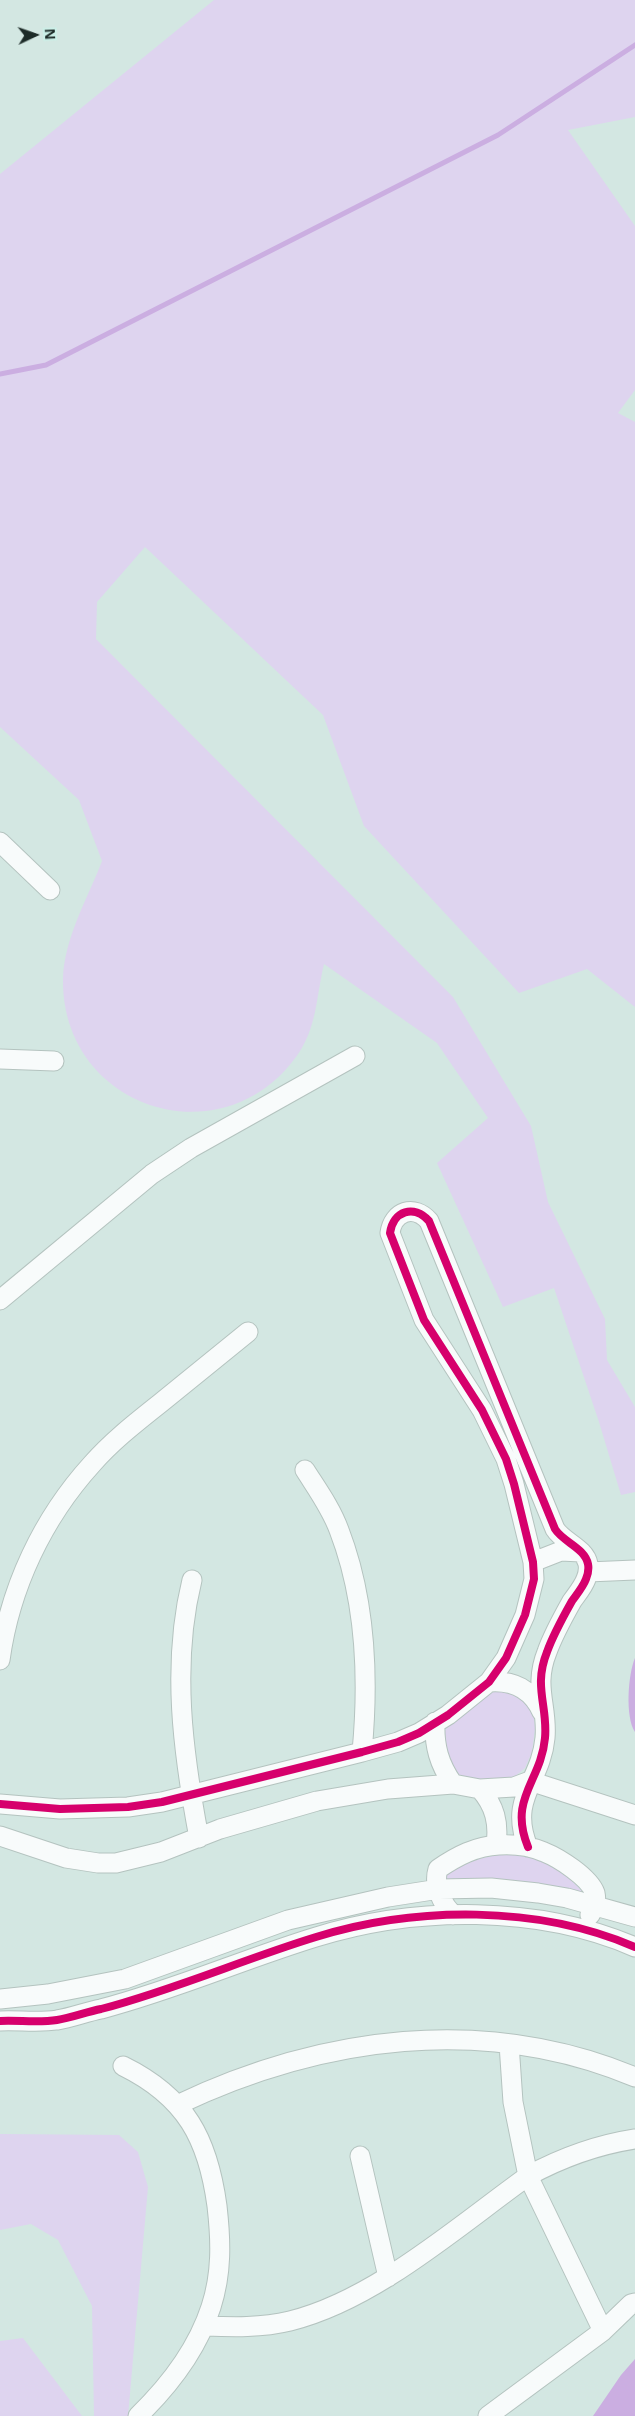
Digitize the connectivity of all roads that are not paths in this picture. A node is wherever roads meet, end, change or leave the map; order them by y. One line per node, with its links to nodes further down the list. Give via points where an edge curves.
1 (0, 842): 2 (street)
2 (50, 890)
3 (356, 1056): 6 (street, via 191,1148 160,1169)
4 (0, 1058): 5 (street)
5 (54, 1061)
6 (0, 1300)
7 (248, 1332): 14 (street, via 112,1443 74,1485 43,1533 16,1588)
8 (305, 1470): 18 (street, via 339,1528 356,1592 366,1680)
9 (581, 1552): 10 (street, via 561,1551); 10 (street, via 554,1529 429,1221 418,1212 404,1212 394,1220 390,1233 424,1320 495,1434 514,1484); 12 (street, via 586,1557)
10 (533, 1562): 15 (street, via 534,1579 525,1615 506,1658)
11 (635, 1570): 12 (street)
12 (588, 1572): 16 (street, via 546,1653 539,1680)
13 (192, 1580): 22 (street, via 185,1607 181,1679)
14 (0, 1660)
15 (489, 1682): 16 (street, via 506,1682 521,1687 534,1698); 17 (street)
16 (542, 1713): 19 (street, via 545,1738)
17 (435, 1722): 18 (street, via 398,1742); 20 (street, via 437,1754)
18 (362, 1752): 22 (street)
19 (530, 1781): 21 (street, via 514,1787); 24 (street); 28 (street, via 521,1819)
20 (453, 1784): 21 (street); 26 (street, via 388,1789 316,1801)
21 (480, 1789): 27 (street, via 496,1816)
22 (190, 1794): 23 (street, via 162,1802 94,1809); 26 (street)
23 (0, 1804)
24 (635, 1814)
25 (0, 1836): 26 (street, via 66,1858 98,1863 136,1860)
26 (199, 1838)
27 (496, 1845): 28 (street); 29 (street, via 466,1852 438,1869)
28 (528, 1847): 30 (street, via 572,1868 595,1892)
29 (439, 1888): 30 (street, via 538,1892); 31 (street, via 443,1905); 35 (street, via 288,1920 125,1979 48,1994)
30 (596, 1906): 32 (street); 33 (street)
31 (454, 1915): 33 (street, via 521,1918); 36 (street, via 399,1918 317,1936 135,2000 56,2020)
32 (635, 1917)
33 (576, 1927): 34 (street)
34 (635, 1947)
35 (0, 1999)
36 (0, 2021)
37 (509, 2044): 39 (street, via 580,2058); 40 (street, via 428,2040 354,2047 281,2063); 43 (street, via 513,2102)
38 (123, 2066): 40 (street, via 152,2083)
39 (635, 2077)
40 (178, 2105): 46 (street, via 206,2152 215,2187 220,2267)
41 (635, 2139): 43 (street, via 592,2148)
42 (360, 2156): 44 (street)
43 (528, 2176): 44 (street); 47 (street)
44 (388, 2277): 46 (street, via 334,2306 290,2321 244,2328)
45 (635, 2303): 47 (street)
46 (204, 2326): 48 (street, via 166,2388)
47 (602, 2331): 49 (street)
48 (138, 2416)
49 (488, 2416)

